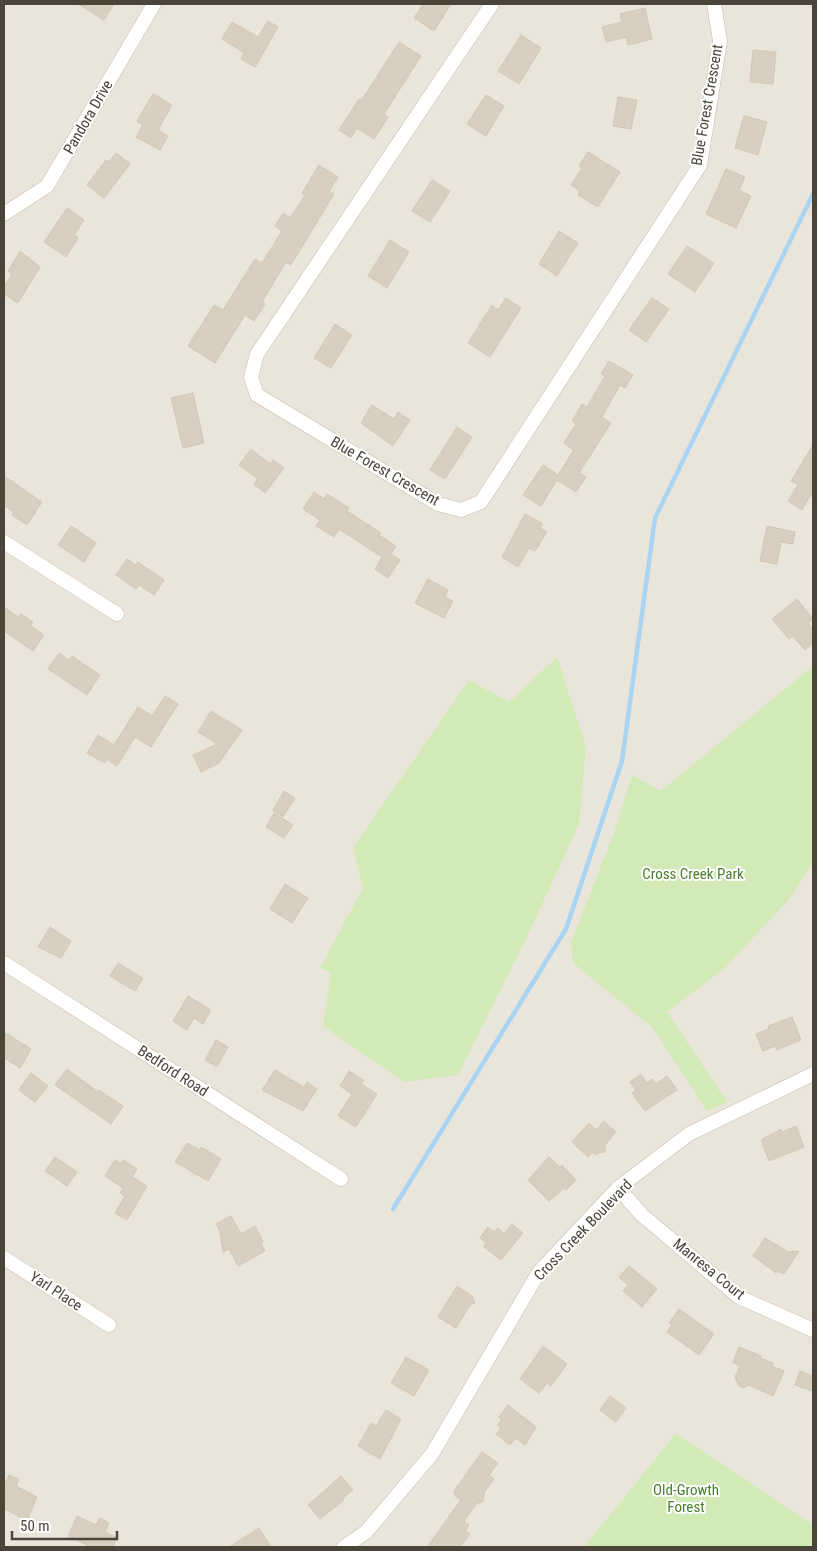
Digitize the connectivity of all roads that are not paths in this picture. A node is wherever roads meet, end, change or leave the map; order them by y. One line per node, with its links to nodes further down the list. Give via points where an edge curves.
1 (154, 4): 4 (street, Pandora Drive, via 47,186)
2 (492, 4): 3 (street, Blue Forest Crescent, via 257,354 251,376 257,395 438,504 461,510 481,502 700,165 720,41)
3 (714, 4)
4 (4, 214)
5 (4, 542): 6 (street)
6 (117, 614)
7 (4, 963): 9 (street, Bedford Road)
8 (813, 1074): 10 (street, Cross Creek Boulevard, via 689,1134)
9 (341, 1179)
10 (618, 1188): 13 (street, Manresa Court, via 642,1215 739,1297); 14 (street, Cross Creek Boulevard, via 539,1272 432,1454 366,1532)
11 (4, 1258): 12 (street, Yarl Place)
12 (109, 1324)
13 (813, 1330)
14 (344, 1547)

